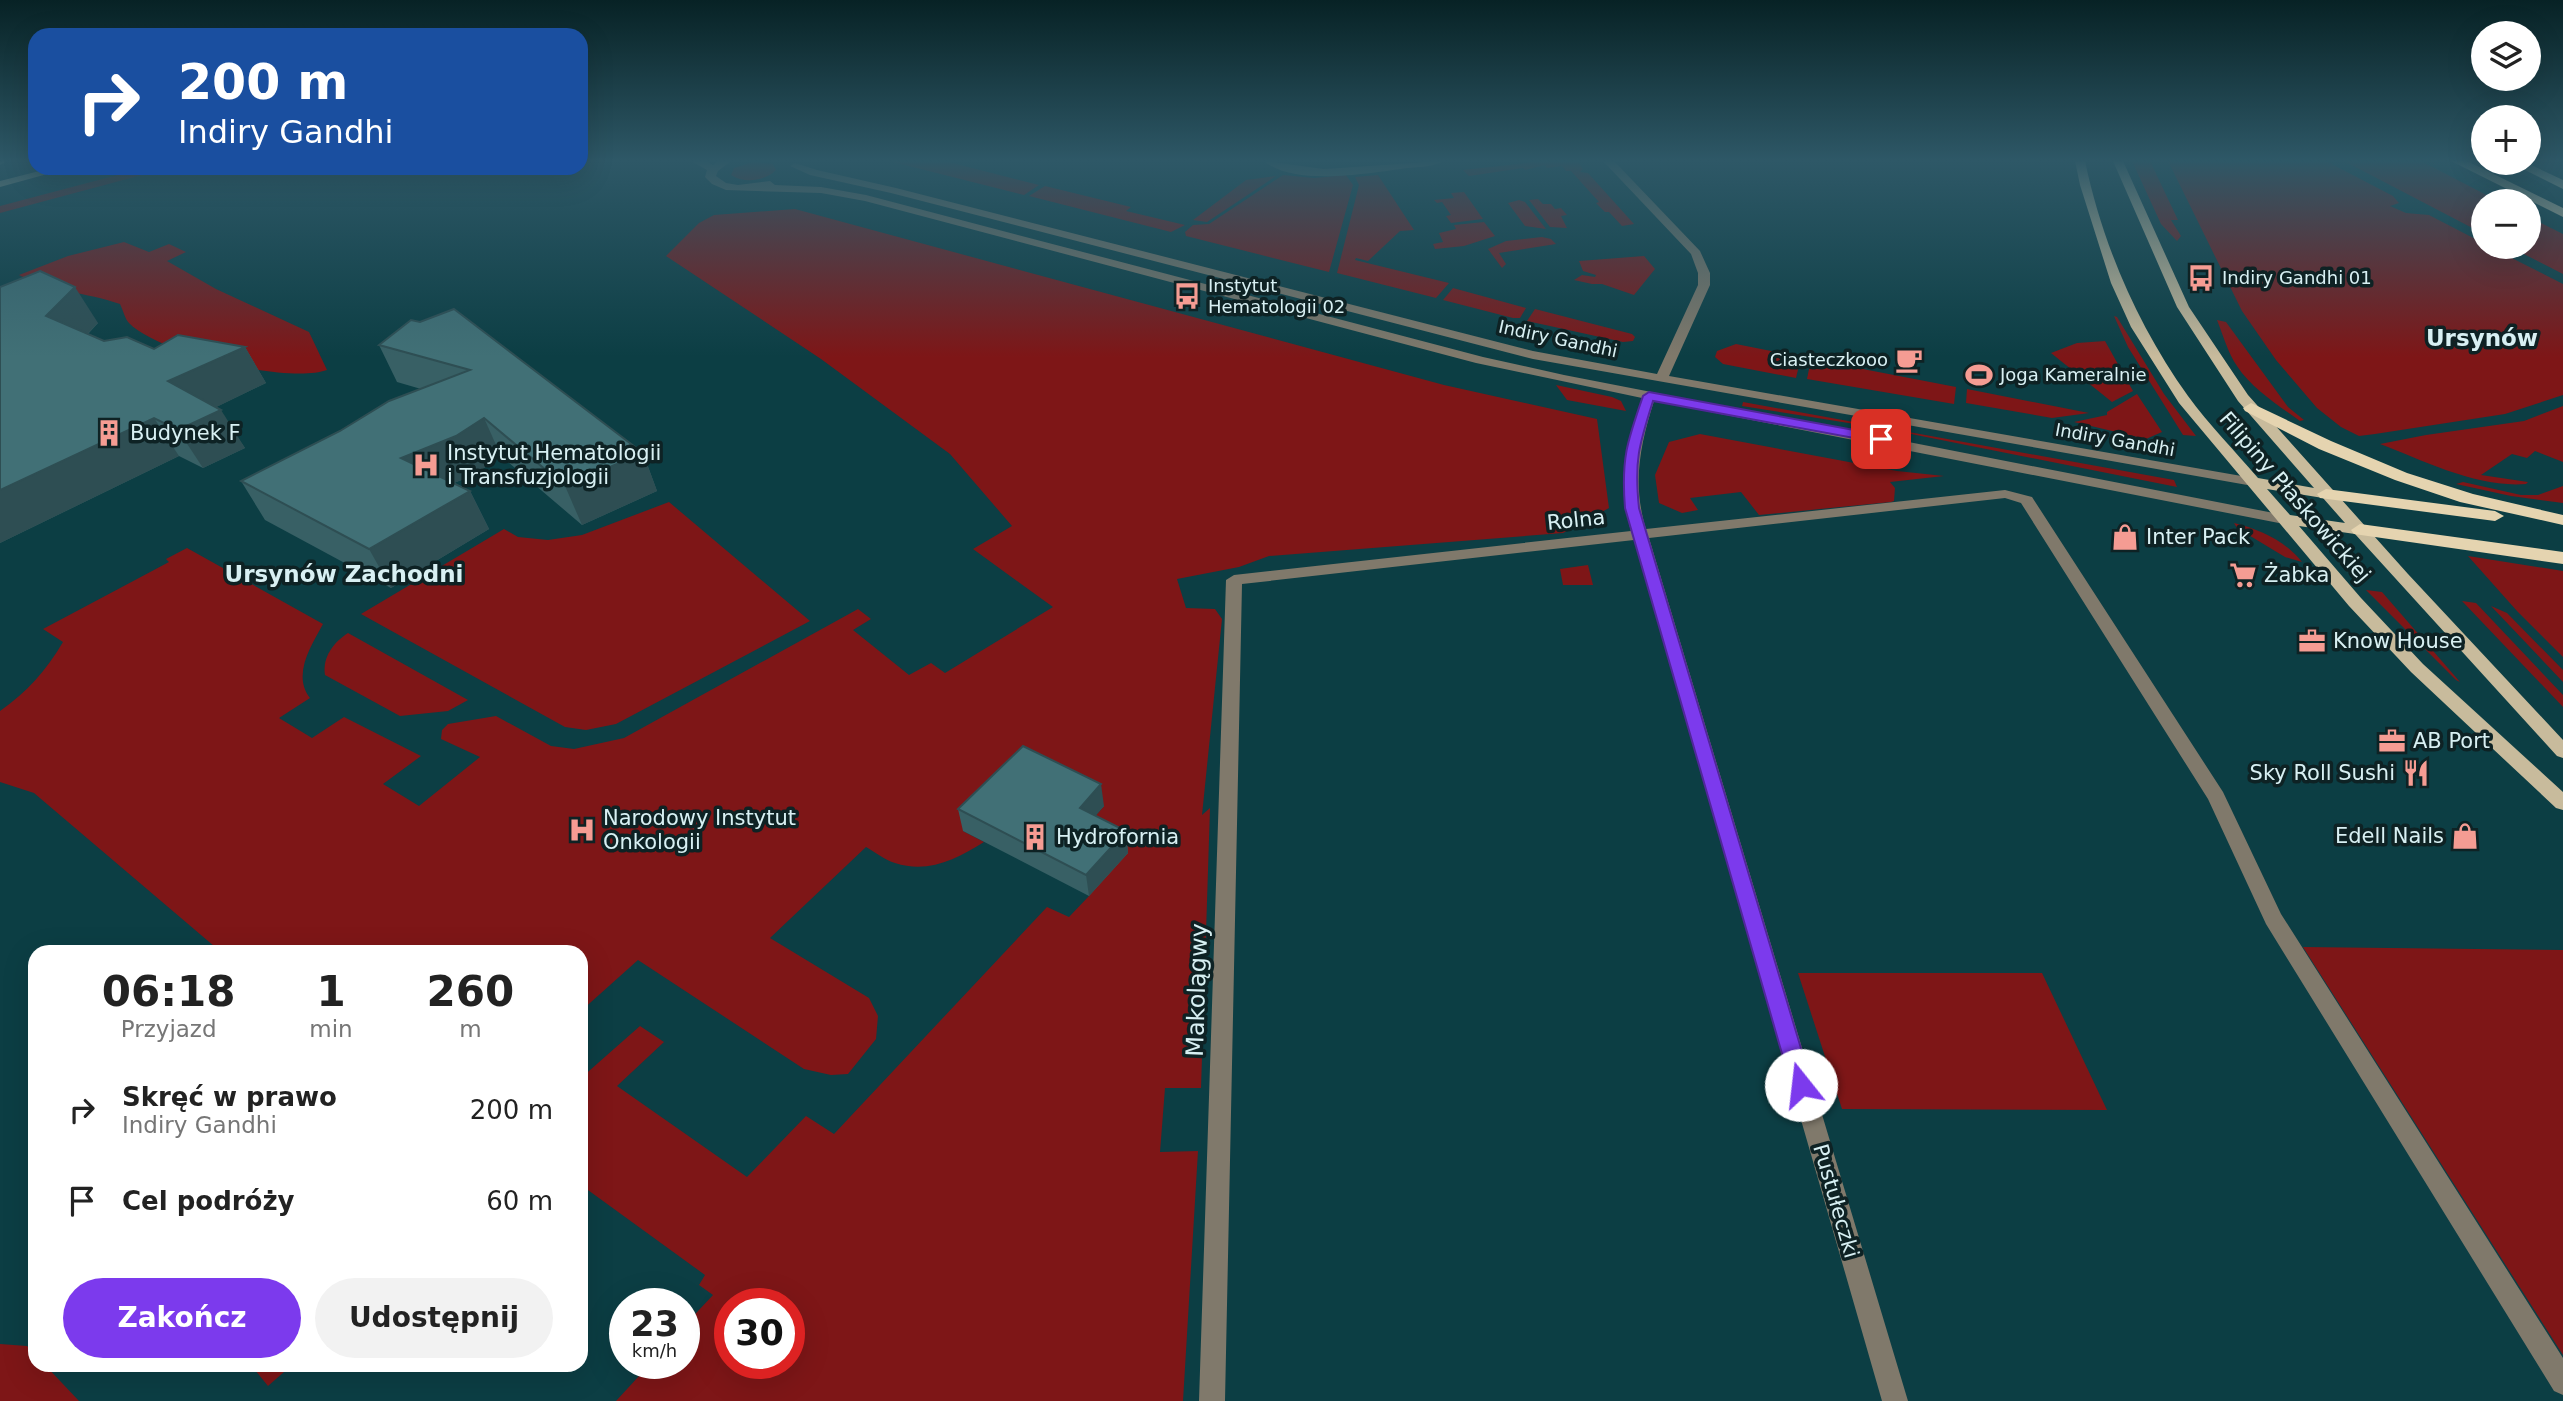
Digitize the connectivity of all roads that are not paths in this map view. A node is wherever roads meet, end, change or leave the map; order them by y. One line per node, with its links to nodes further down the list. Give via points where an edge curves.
1 (974, 226): 7 (street, Indiry Gandhi, via 1481,360)
2 (1033, 226): 6 (street, Indiry Gandhi, via 1534,355)
3 (1671, 226): 6 (street, via 1696,253 1704,285)
4 (2099, 226): 9 (main road, Filipiny Płaskowickiej, via 2137,327 2184,400)
5 (2147, 226): 8 (main road, Filipiny Płaskowickiej, via 2182,307)
6 (1661, 379): 9 (street, Indiry Gandhi)
7 (1649, 396): 11 (street, Indiry Gandhi); 14 (street, Pustułeczki, via 1631,449 1629,477)
8 (2251, 408): 10 (main road, Filipiny Płaskowickiej); 12 (highway, via 2380,469 2455,495)
9 (2253, 482): 10 (main road, Indiry Gandhi); 11 (main road, Filipiny Płaskowickiej)
10 (2326, 494): 12 (highway); 13 (main road, Filipiny Płaskowickiej)
11 (2284, 519): 13 (main road); 18 (main road, Filipiny Płaskowickiej, via 2417,668)
12 (2563, 522)
13 (2360, 530): 15 (highway); 17 (main road, Filipiny Płaskowickiej)
14 (1639, 535): 16 (street, Rolna); 19 (street, Rolna, via 2005,494 2028,500 2216,797 2273,918); 21 (street, Pustułeczki)
15 (2563, 558)
16 (1234, 580): 20 (street, Makolągwy)
17 (2563, 751)
18 (2563, 803)
19 (2563, 1382)
20 (1212, 1401)
21 (1895, 1401)

